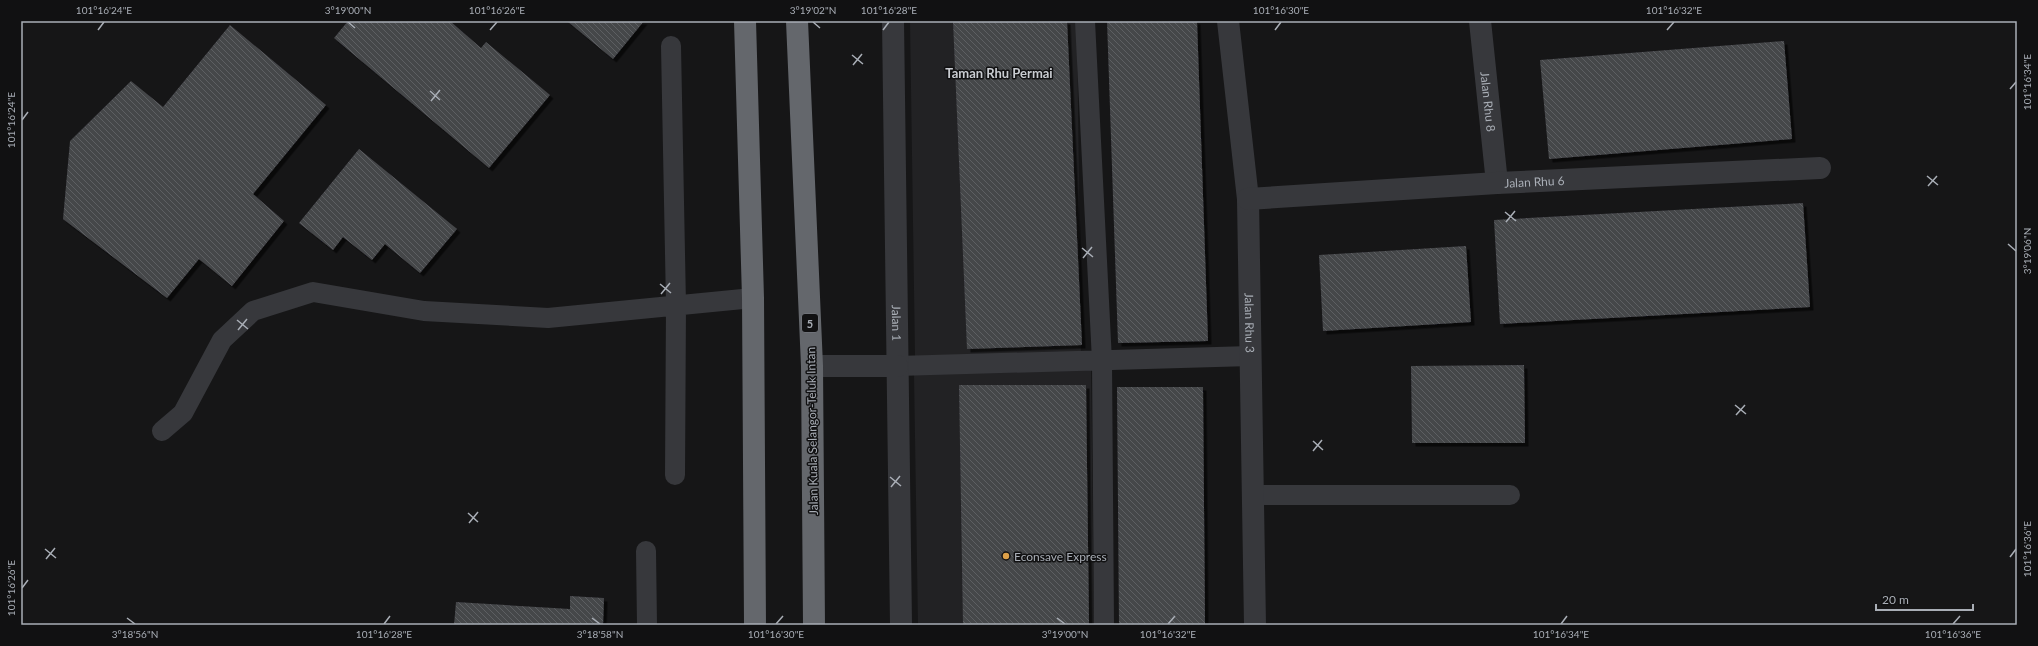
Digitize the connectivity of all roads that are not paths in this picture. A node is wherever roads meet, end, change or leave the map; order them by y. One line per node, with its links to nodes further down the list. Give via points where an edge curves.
1 (744, 21): 11 (highway)
2 (797, 21): 15 (highway, Jalan Kuala Selangor-Teluk Intan / 5)
3 (892, 21): 16 (street, Jalan 1)
4 (1085, 21): 14 (lane)
5 (1228, 21): 10 (street, Jalan Rhu 3)
6 (1480, 21): 9 (street, Jalan Rhu 8)
7 (671, 46): 12 (lane)
8 (1820, 168): 9 (street, Jalan Rhu 6)
9 (1497, 183): 10 (street, Jalan Rhu 6)
10 (1248, 198): 13 (street, Jalan Rhu 3)
11 (753, 298): 12 (lane); 23 (highway)
12 (676, 305): 17 (lane, via 548,318 424,311 313,292 253,311 222,340 183,413); 18 (lane)
13 (1251, 356): 14 (lane); 19 (street, Jalan Rhu 3)
14 (1102, 361): 16 (lane); 26 (lane)
15 (812, 366): 16 (street); 24 (highway, Jalan Kuala Selangor-Teluk Intan / 5)
16 (898, 366): 25 (street, Jalan 1)
17 (162, 431)
18 (675, 475)
19 (1253, 494): 20 (lane); 27 (street, Jalan Rhu 3)
20 (1510, 494)
21 (646, 551): 22 (lane)
22 (647, 625)
23 (755, 625)
24 (814, 625)
25 (901, 625)
26 (1104, 625)
27 (1254, 625)

